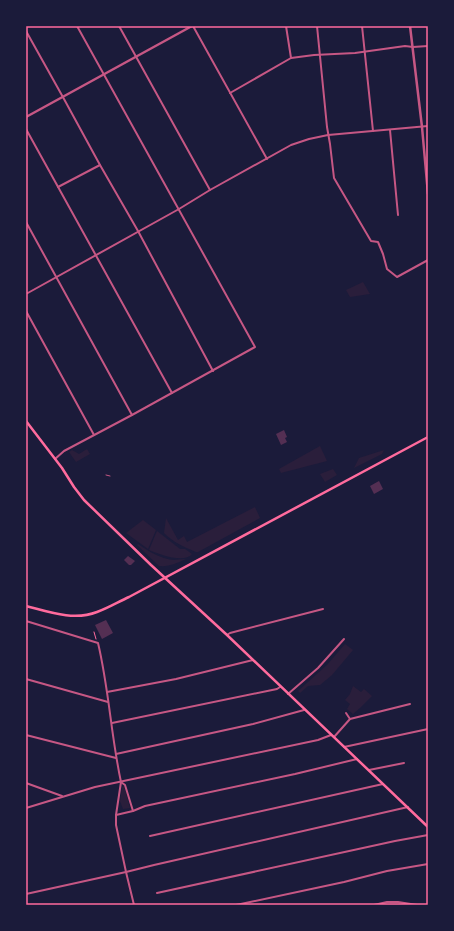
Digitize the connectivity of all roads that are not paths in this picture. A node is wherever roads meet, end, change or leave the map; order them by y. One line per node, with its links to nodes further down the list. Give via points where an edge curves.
1 (77, 26): 15 (street)
2 (119, 26): 13 (street)
3 (193, 26): 13 (street); 16 (street)
4 (286, 26): 14 (street)
5 (317, 26): 12 (street)
6 (362, 26): 11 (street)
7 (410, 26): 10 (street)
8 (26, 31): 17 (street)
9 (428, 46): 10 (street)
10 (413, 47): 11 (street); 20 (street)
11 (365, 52): 12 (street); 23 (street)
12 (319, 55): 14 (street); 24 (street)
13 (136, 57): 15 (street); 28 (street)
14 (291, 58): 16 (street)
15 (104, 74): 17 (street); 30 (street)
16 (230, 93): 25 (street)
17 (63, 97): 18 (street); 26 (street)
18 (26, 117)
19 (428, 126): 20 (street)
20 (422, 127): 22 (street); 29 (street)
21 (26, 129): 27 (street)
22 (390, 130): 23 (street); 31 (street)
23 (373, 131): 24 (street)
24 (328, 135): 25 (street, via 295,144); 35 (street, via 334,178 371,241 378,242 387,269 397,277)
25 (267, 158): 28 (street)
26 (100, 165): 27 (street); 33 (street)
27 (58, 187): 34 (street)
28 (210, 190): 30 (street)
29 (428, 194)
30 (179, 209): 33 (street); 39 (street, via 256,347)
31 (398, 215)
32 (26, 222): 36 (street)
33 (138, 231): 34 (street); 39 (street)
34 (96, 255): 36 (street); 40 (street)
35 (428, 260)
36 (56, 277): 37 (street); 41 (street)
37 (26, 294)
38 (26, 311): 43 (street)
39 (213, 371): 40 (street)
40 (172, 393): 41 (street)
41 (132, 415): 43 (street)
42 (26, 421): 45 (main road)
43 (94, 435): 45 (street, via 62,452)
44 (428, 437): 48 (main road)
45 (55, 459): 48 (main road, via 84,500)
46 (106, 475): 47 (lane)
47 (110, 476)
48 (164, 578): 49 (main road, via 89,615 66,615); 52 (main road)
49 (26, 606)
50 (323, 609): 52 (street)
51 (26, 621): 57 (street, via 98,643)
52 (227, 635): 54 (main road)
53 (344, 639): 58 (street, via 318,668)
54 (253, 660): 56 (main road); 57 (street, via 176,679)
55 (26, 679): 59 (street)
56 (280, 687): 58 (main road); 64 (street)
57 (107, 692): 59 (street)
58 (288, 694): 61 (main road)
59 (108, 702): 64 (street)
60 (410, 704): 63 (street)
61 (304, 710): 67 (main road); 70 (street, via 253,724)
62 (346, 713): 63 (street)
63 (350, 719): 68 (street)
64 (112, 723): 70 (street)
65 (428, 729): 69 (street)
66 (26, 735): 71 (street)
67 (331, 735): 68 (main road); 75 (street, via 318,740)
68 (334, 737): 69 (main road)
69 (344, 747): 72 (main road)
70 (116, 754): 71 (street)
71 (116, 758): 75 (street)
72 (357, 759): 74 (main road); 81 (street, via 145,806)
73 (404, 763): 74 (street)
74 (369, 770): 77 (main road)
75 (121, 782): 78 (street); 81 (street, via 125,785); 82 (street)
76 (26, 783): 78 (street)
77 (383, 784): 79 (main road); 85 (street)
78 (63, 796): 80 (street)
79 (408, 807): 83 (main road); 87 (street)
80 (26, 808)
81 (133, 811): 82 (street)
82 (116, 815): 87 (street)
83 (428, 827)
84 (428, 835): 88 (street, via 395,840)
85 (150, 836)
86 (428, 864): 91 (street)
87 (126, 872): 89 (street); 90 (street)
88 (157, 893)
89 (26, 894)
90 (134, 905)
91 (236, 905)
92 (374, 905): 93 (street, via 387,902)
93 (411, 905): 94 (street)
94 (417, 905)
95 (422, 905): 96 (street)
96 (428, 905)

